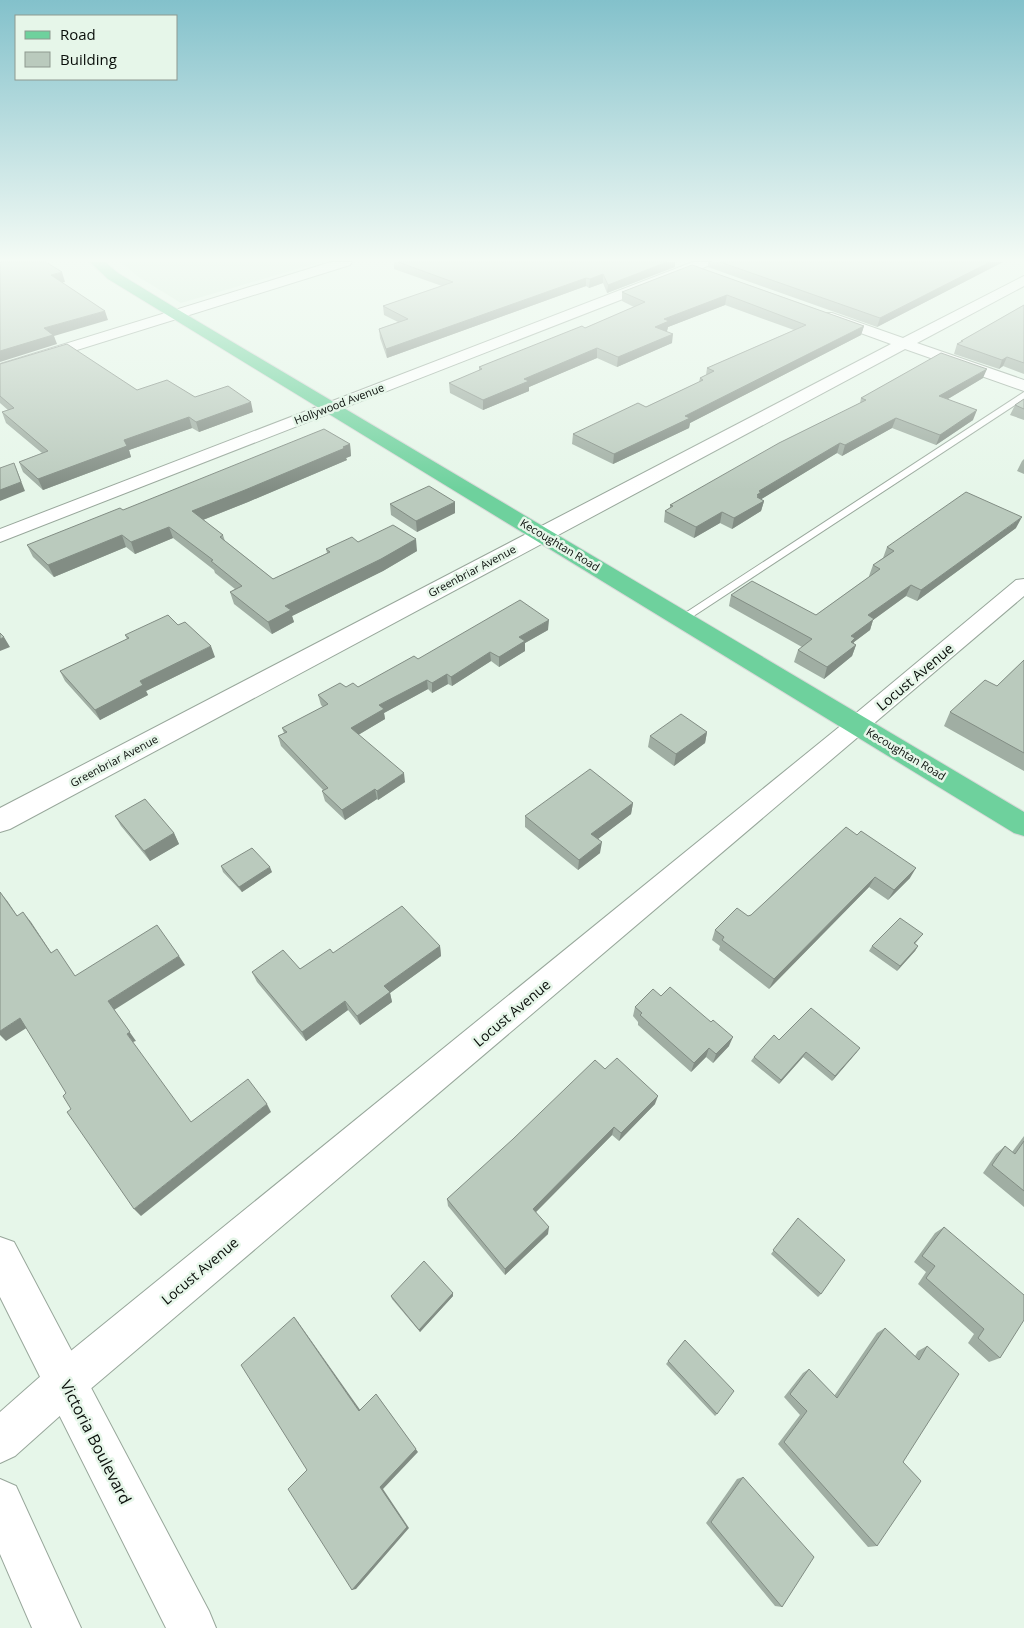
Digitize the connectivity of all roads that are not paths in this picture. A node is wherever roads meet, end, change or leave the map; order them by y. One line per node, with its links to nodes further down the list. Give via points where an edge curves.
1 (102, 338): 7 (street)
2 (215, 338): 10 (main road, Kecoughtan Road)
3 (510, 338): 10 (street, Hollywood Avenue)
4 (889, 338): 6 (street)
5 (913, 338): 6 (street, Greenbriar Avenue)
6 (903, 343): 8 (street); 11 (street, Greenbriar Avenue)
7 (0, 369)
8 (1024, 386)
9 (1024, 395): 14 (lane)
10 (330, 407): 11 (main road, Kecoughtan Road); 12 (street, Hollywood Avenue)
11 (543, 534): 14 (main road, Kecoughtan Road); 16 (street, Greenbriar Avenue)
12 (0, 536)
13 (1024, 585): 15 (street, Locust Avenue)
14 (682, 619): 15 (main road, Kecoughtan Road)
15 (858, 725): 17 (main road, Kecoughtan Road); 19 (street, Locust Avenue)
16 (0, 821)
17 (1024, 825)
18 (0, 1256): 19 (street, Victoria Boulevard)
19 (66, 1382): 20 (street, Locust Avenue); 23 (street, Victoria Boulevard)
20 (0, 1441)
21 (0, 1502): 22 (street)
22 (57, 1628)
23 (192, 1628)

